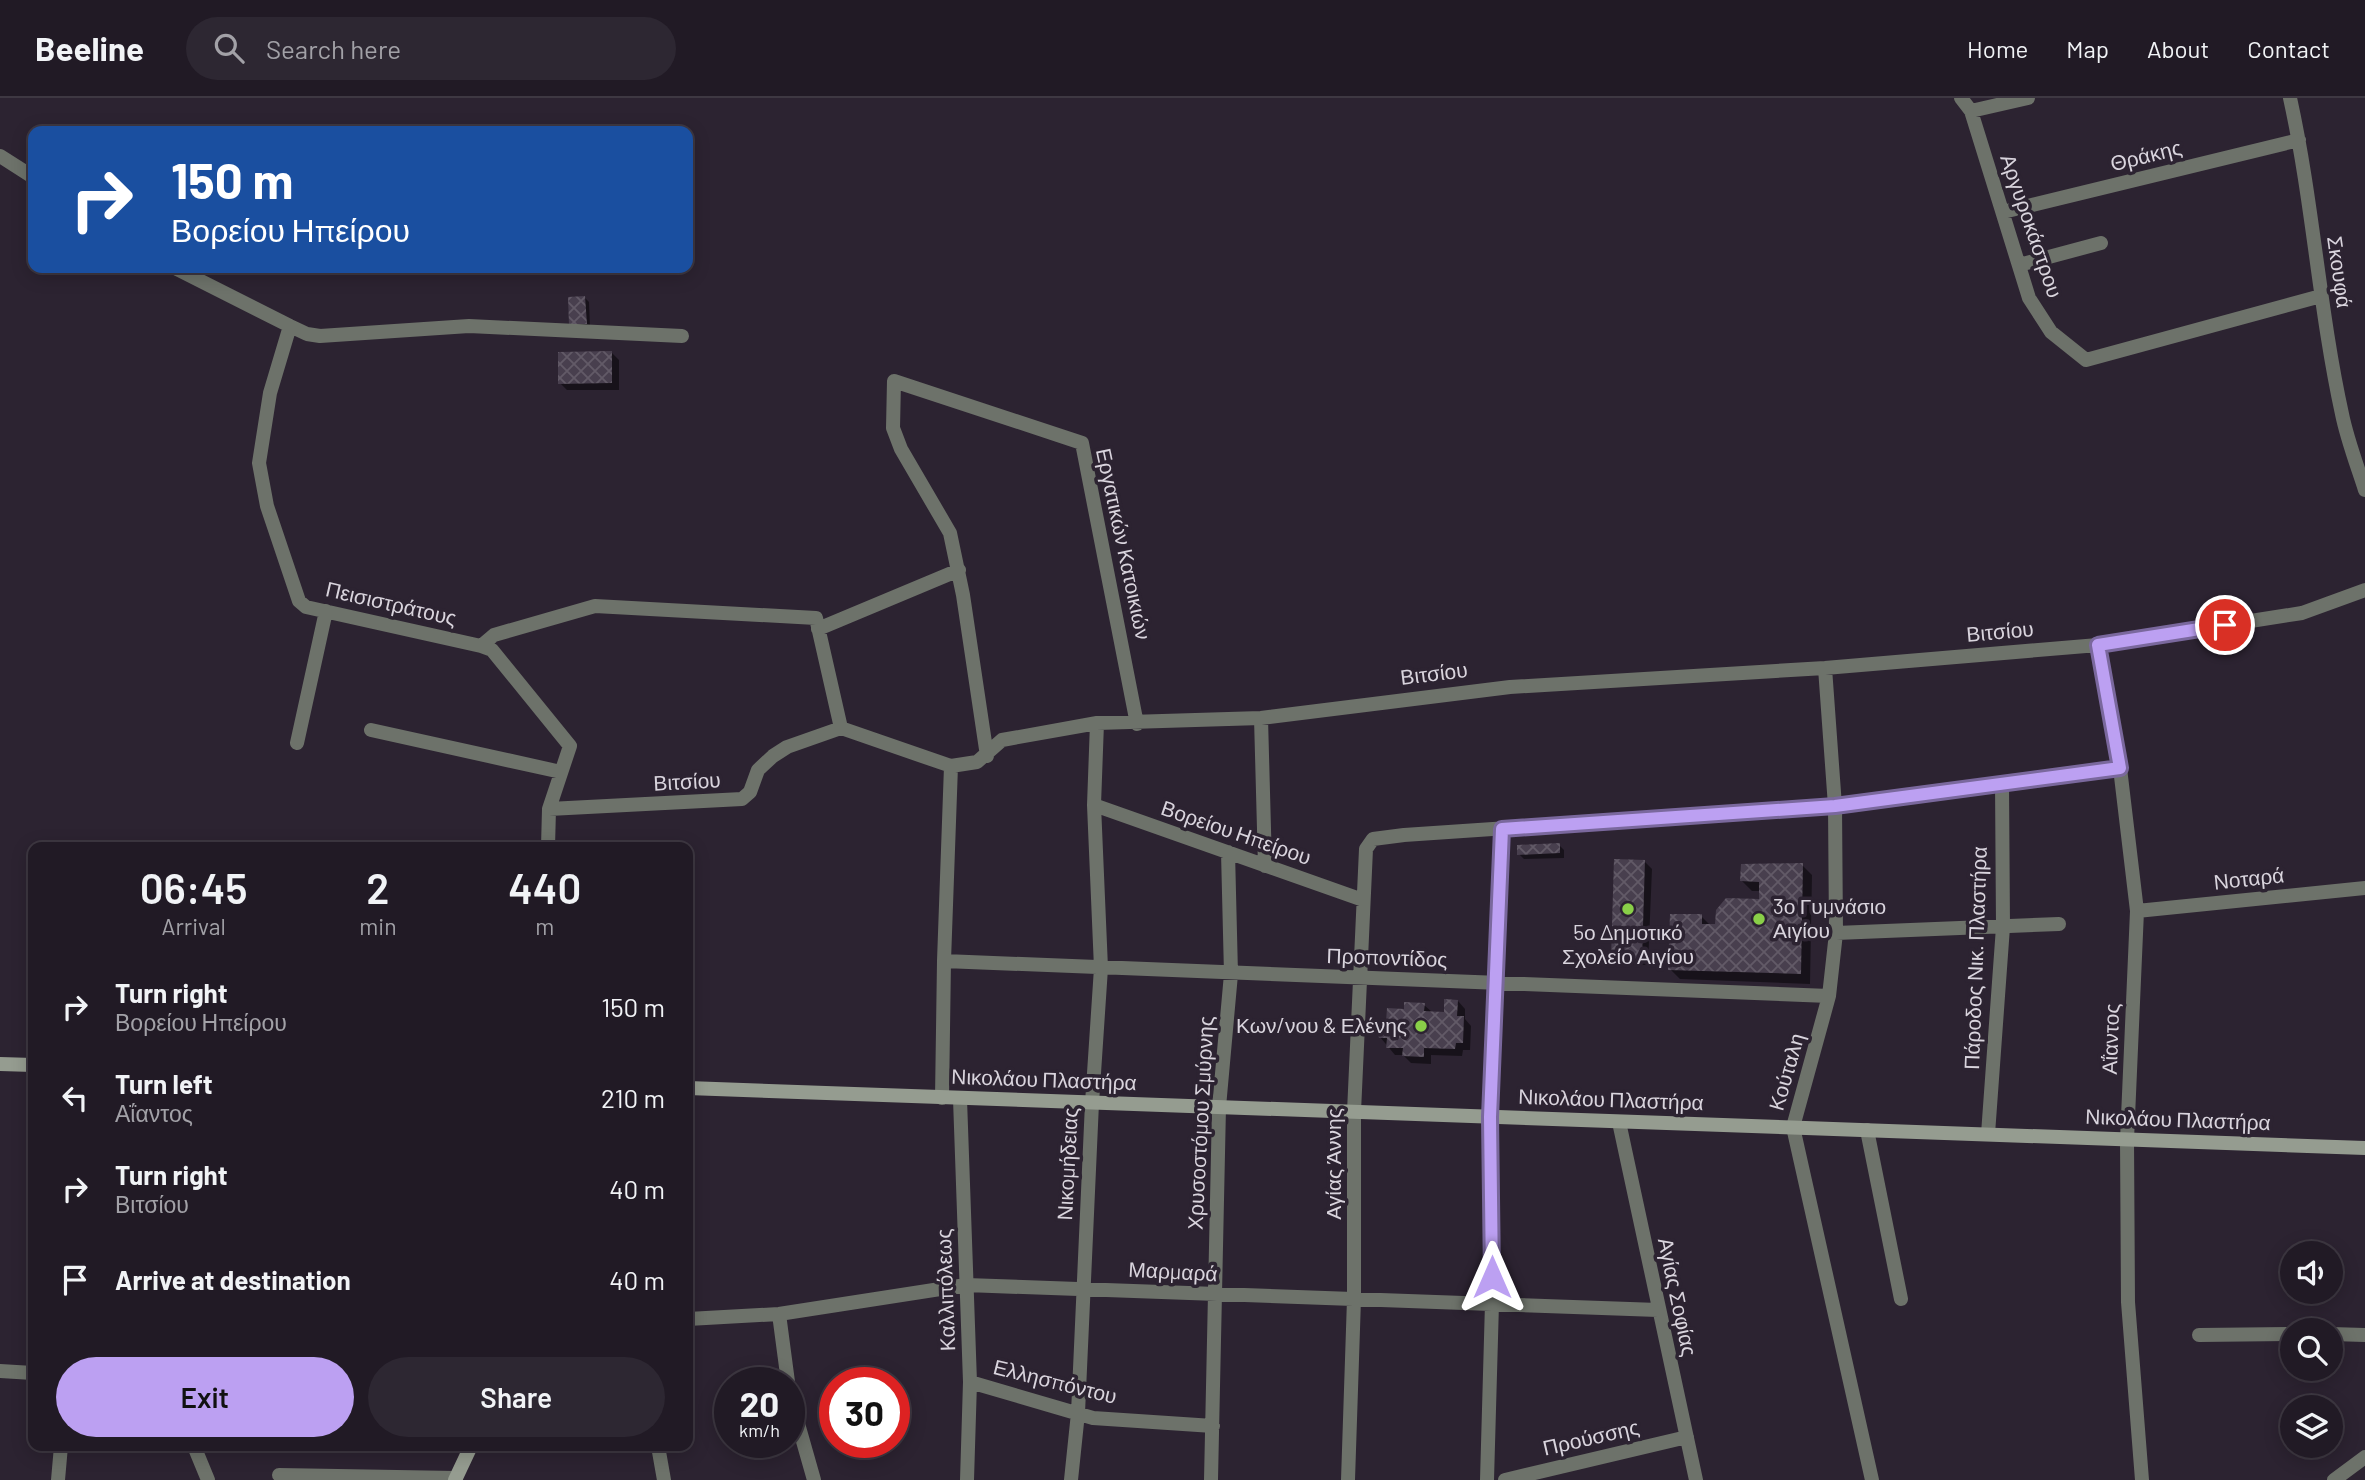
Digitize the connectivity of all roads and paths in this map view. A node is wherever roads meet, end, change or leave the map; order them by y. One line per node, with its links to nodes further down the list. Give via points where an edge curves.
1 (1961, 98): 4 (street, Αργυροκάστρου)
2 (2028, 98): 4 (street)
3 (2290, 98): 5 (street, Σκουφά)
4 (1971, 111): 8 (street, Αργυροκάστρου)
5 (2299, 140): 8 (street, Θράκης); 12 (street, Σκουφά)
6 (0, 156): 7 (street)
7 (28, 174)
8 (2003, 212): 10 (street, Αργυροκάστρου)
9 (2101, 243): 10 (street)
10 (2019, 265): 12 (street, Αργυροκάστρου, via 2029,298 2051,332 2086,360)
11 (185, 273): 13 (street)
12 (2321, 296): 15 (street, Σκουφά, via 2342,416)
13 (290, 326): 14 (street, via 320,336 469,326); 18 (street, Πεισιστράτους, via 270,393 259,463 267,506 299,601)
14 (682, 336)
15 (2365, 490)
16 (959, 569): 19 (street); 25 (street, Εργατικών Κατοικιών, via 950,533 893,428 894,382 1082,443); 29 (street)
17 (2365, 590): 20 (street, Βιτσίου, via 2302,613)
18 (326, 611): 21 (street, Πεισιστράτους); 28 (street)
19 (818, 629): 21 (street, via 816,618 595,606 494,635); 26 (street)
20 (2098, 645): 22 (street, Βιτσίου); 31 (street, Αΐαντος)
21 (481, 646): 32 (street, Πεισιστράτους, via 492,650 570,746)
22 (1825, 668): 23 (street, Βιτσίου, via 1510,687); 35 (street, Κούταλη)
23 (1261, 718): 25 (street, Βιτσίου); 40 (street)
24 (1097, 723): 25 (street, Βιτσίου); 29 (street, Βιτσίου, via 1002,740); 34 (street, Νικομήδειας)
25 (1137, 724)
26 (841, 728): 30 (street); 36 (street, Βιτσίου, via 773,755 758,770 750,792 742,799)
27 (371, 730): 32 (street)
28 (297, 743)
29 (987, 756): 30 (street, Βιτσίου)
30 (951, 766): 47 (street)
31 (2120, 768): 33 (street); 43 (street, Αΐαντος)
32 (561, 772): 36 (street, Πεισιστράτους)
33 (2002, 783): 35 (street); 45 (street, Πάροδος Νικ. Πλαστήρα)
34 (1094, 805): 39 (street, Βορείου Ηπείρου); 48 (street, Νικομήδειας)
35 (1835, 806): 37 (street); 46 (street, Κούταλη)
36 (549, 808): 38 (street, Πεισιστράτους)
37 (1502, 829): 42 (street, Αγίας Άννης, via 1373,839 1366,849); 51 (street)
38 (548, 842)
39 (1228, 852): 40 (street, Βορείου Ηπείρου); 49 (street, Χρυσοστόμου Σμύρνης)
40 (1265, 866): 42 (street, Βορείου Ηπείρου)
41 (2365, 888): 43 (street, Νοταρά)
42 (1363, 900): 50 (street, Αγίας Άννης)
43 (2137, 911): 66 (street, Αΐαντος)
44 (2059, 924): 45 (street)
45 (2003, 927): 46 (street); 65 (street, Πάροδος Νικ. Πλαστήρα)
46 (1836, 933): 52 (street, Κούταλη)
47 (944, 961): 48 (street, Προποντίδος); 56 (street)
48 (1101, 968): 49 (street, Προποντίδος); 58 (street, Νικομήδειας)
49 (1231, 974): 50 (street, Προποντίδος); 59 (street, Χρυσοστόμου Σμύρνης)
50 (1360, 978): 51 (street, Προποντίδος); 60 (street, Αγίας Άννης)
51 (1496, 983): 52 (street, Προποντίδος); 61 (street)
52 (1829, 996): 63 (street, Κούταλη)
53 (0, 1064): 54 (main road)
54 (28, 1065)
55 (693, 1088): 56 (main road, Νικολάου Πλαστήρα)
56 (942, 1098): 57 (main road, Νικολάου Πλαστήρα)
57 (960, 1099): 58 (main road, Νικολάου Πλαστήρα); 68 (street, Καλλιπόλεως)
58 (1092, 1103): 59 (main road, Νικολάου Πλαστήρα); 69 (street, Νικομήδειας)
59 (1219, 1107): 60 (main road, Νικολάου Πλαστήρα); 70 (street, Χρυσοστόμου Σμύρνης)
60 (1354, 1112): 61 (main road, Νικολάου Πλαστήρα); 71 (street, Αγίας Άννης)
61 (1490, 1117): 62 (main road, Νικολάου Πλαστήρα); 73 (street)
62 (1619, 1122): 63 (main road, Νικολάου Πλαστήρα); 74 (street, Αγίας Σοφίας)
63 (1793, 1127): 64 (main road, Νικολάου Πλαστήρα); 108 (street, Κούταλη)
64 (1867, 1130): 65 (main road, Νικολάου Πλαστήρα); 72 (street)
65 (1988, 1135): 66 (main road, Νικολάου Πλαστήρα)
66 (2127, 1140): 67 (main road, Νικολάου Πλαστήρα); 109 (street, Αΐαντος, via 2128,1302)
67 (2365, 1148)
68 (966, 1285): 69 (street, Μαρμαρά); 75 (street, Μαρμαρά); 84 (street, Καλλιπόλεως)
69 (1083, 1288): 70 (street, Μαρμαρά); 85 (street, Νικομήδειας)
70 (1216, 1295): 71 (street, Μαρμαρά); 86 (street, Χρυσοστόμου Σμύρνης)
71 (1354, 1299): 73 (street, Μαρμαρά); 104 (street, Αγίας Άννης)
72 (1901, 1300)
73 (1492, 1303): 74 (street, Μαρμαρά); 105 (street)
74 (1658, 1310): 87 (street, Αγίας Σοφίας)
75 (779, 1314): 76 (street, Μαρμαρά); 81 (street)
76 (693, 1319)
77 (2280, 1334): 79 (street)
78 (2343, 1334): 80 (street)
79 (2199, 1335)
80 (2365, 1335)
81 (786, 1367)
82 (0, 1371): 83 (street)
83 (28, 1373)
84 (970, 1382): 85 (street, Ελλησπόντου); 101 (street, Καλλιπόλεως)
85 (1078, 1413): 86 (street, Ελλησπόντου, via 1109,1420); 102 (street, Νικομήδειας)
86 (1213, 1426): 103 (street, Χρυσοστόμου Σμύρνης)
87 (1687, 1437): 106 (street, Προύσσης); 107 (street, Αγίας Σοφίας)
88 (805, 1448): 100 (street)
89 (61, 1451): 97 (street)
90 (196, 1451): 98 (street)
91 (469, 1451): 96 (main road)
92 (659, 1451): 99 (street)
93 (2365, 1457): 95 (street)
94 (279, 1475): 96 (street)
95 (2338, 1477)
96 (456, 1479)
97 (58, 1480)
98 (208, 1480)
99 (664, 1480)
100 (814, 1480)
101 (967, 1480)
102 (1071, 1480)
103 (1210, 1480)
104 (1348, 1480)
105 (1487, 1480)
106 (1505, 1480)
107 (1696, 1480)
108 (1872, 1480)
109 (2142, 1480)

